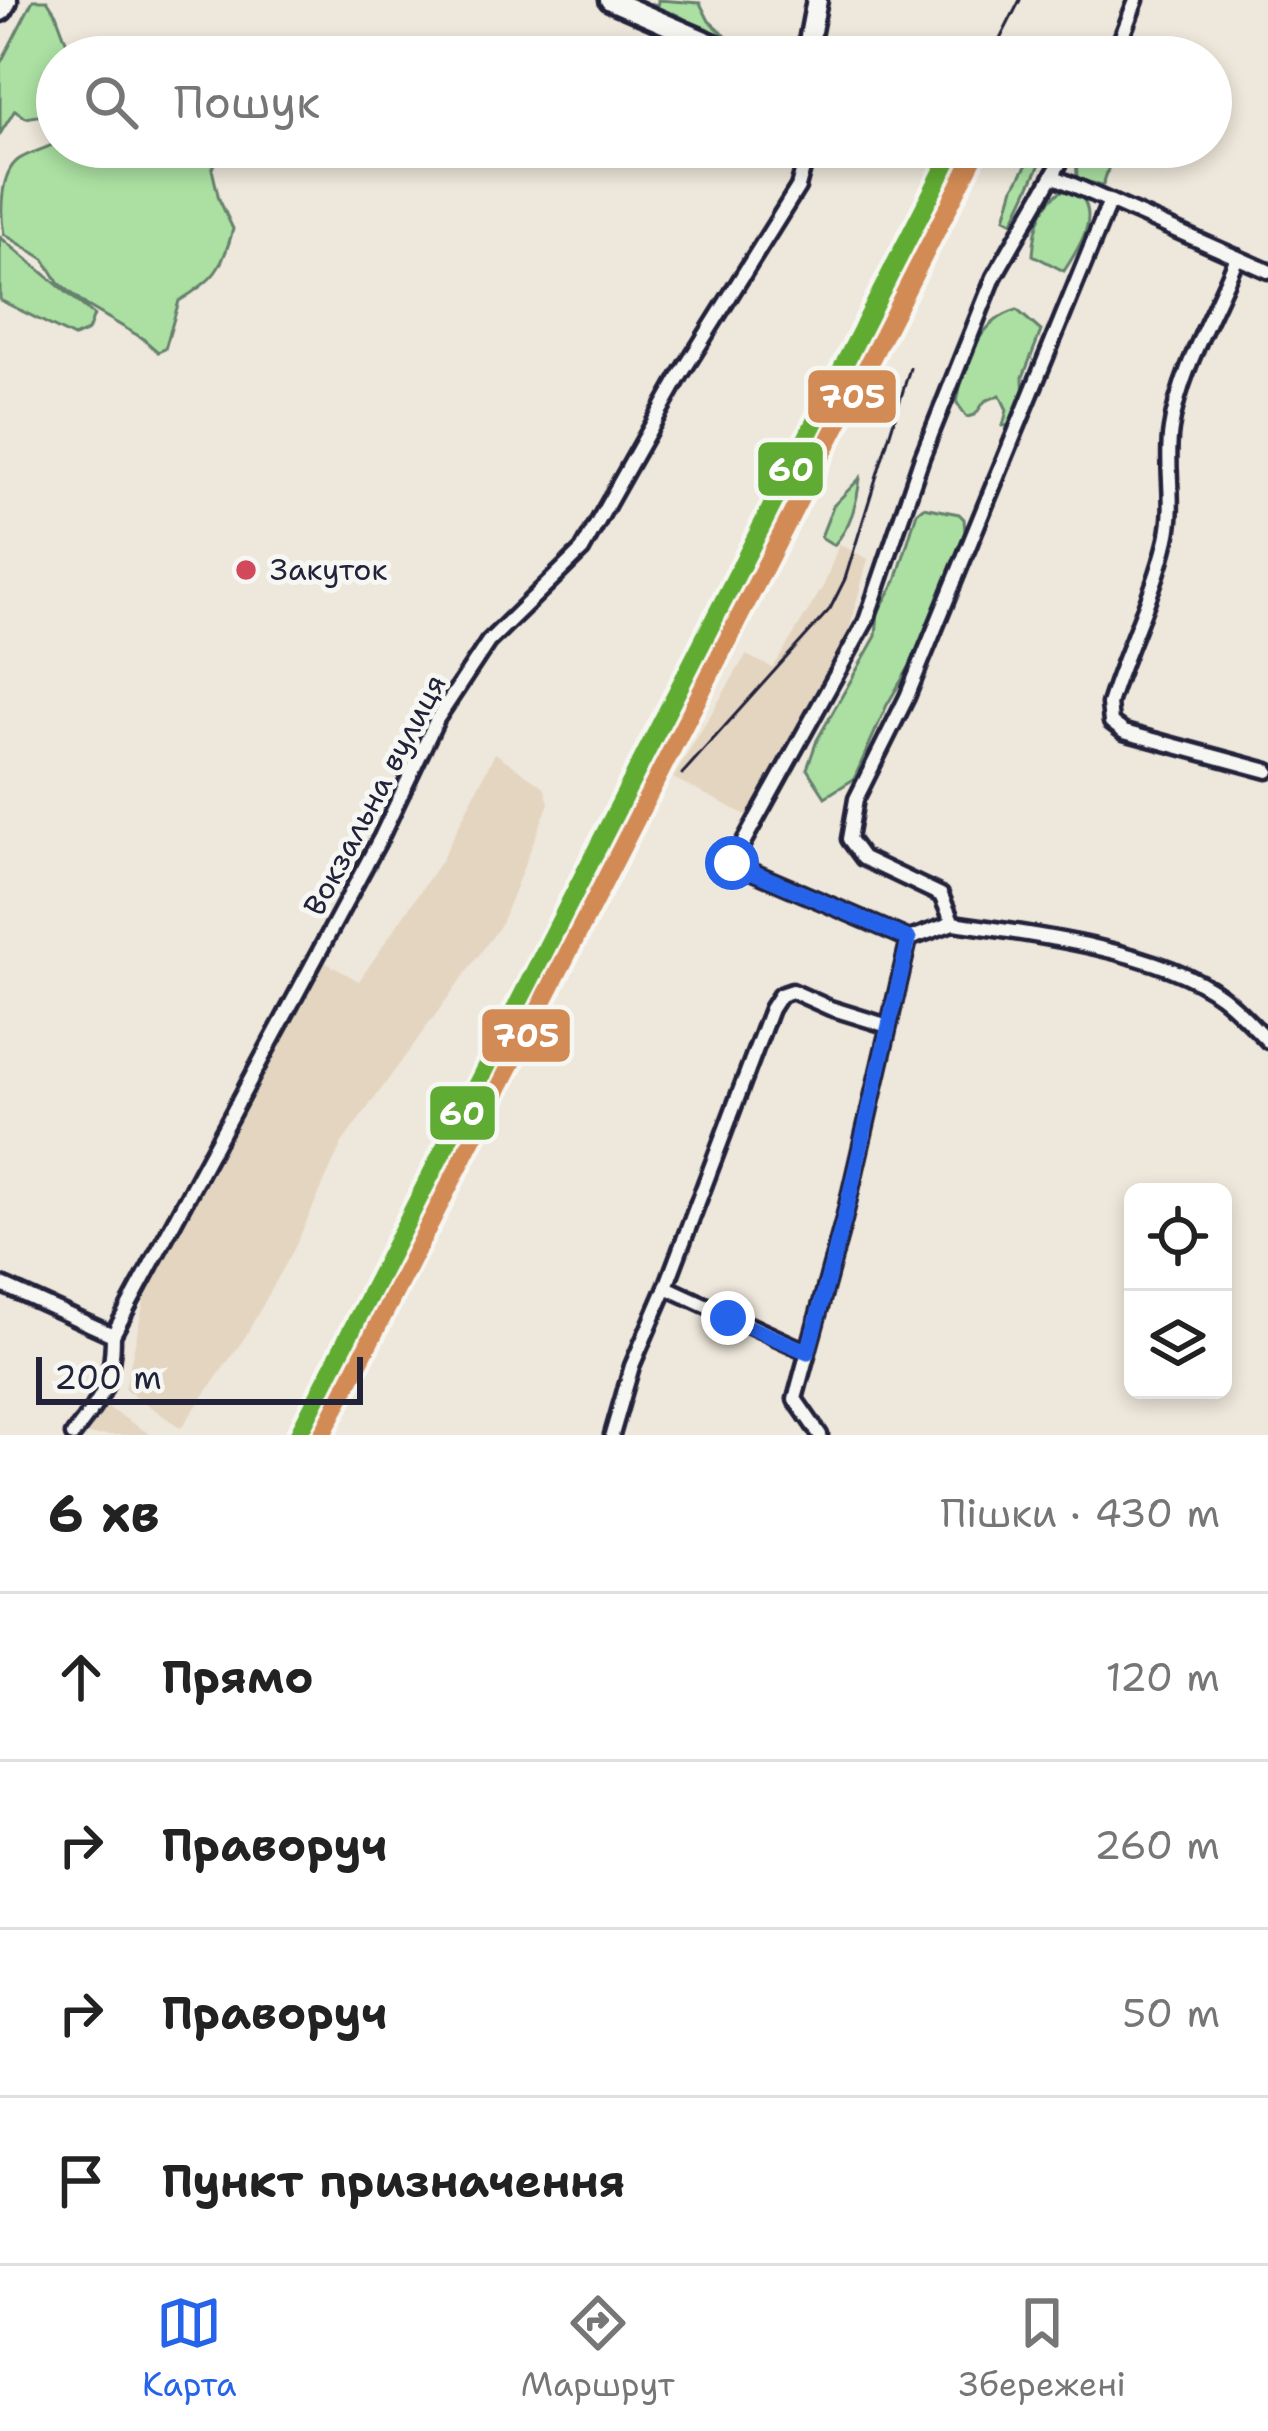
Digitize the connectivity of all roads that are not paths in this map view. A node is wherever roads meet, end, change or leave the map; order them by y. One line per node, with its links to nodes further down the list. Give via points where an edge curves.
1 (610, 0): 4 (street)
2 (818, 0): 5 (street)
3 (1136, 0): 6 (street)
4 (693, 36)
5 (810, 36)
6 (1122, 36)
7 (803, 168): 20 (street, Вокзальна вулиця, via 582,550 488,642 437,719)
8 (1059, 168): 9 (street)
9 (1054, 177): 10 (street); 15 (street, via 988,292 866,621 732,863)
10 (1109, 203): 11 (street); 14 (street, via 850,820 849,839 863,857 941,895)
11 (1237, 257): 12 (street); 13 (street, via 1184,377 1169,437 1168,538 1109,704 1111,722 1124,732)
12 (1268, 271)
13 (1268, 771)
14 (953, 923): 15 (street); 17 (street, via 1056,937 1184,975 1220,995)
15 (909, 939): 16 (street)
16 (888, 1026): 19 (street, via 792,991 780,995); 21 (street)
17 (1268, 1041)
18 (0, 1284): 20 (street)
19 (667, 1287): 21 (street); 23 (street)
20 (113, 1335): 22 (street, Вокзальна вулиця, via 108,1385)
21 (808, 1352): 24 (street, via 795,1399)
22 (73, 1435)
23 (612, 1435)
24 (820, 1435)

